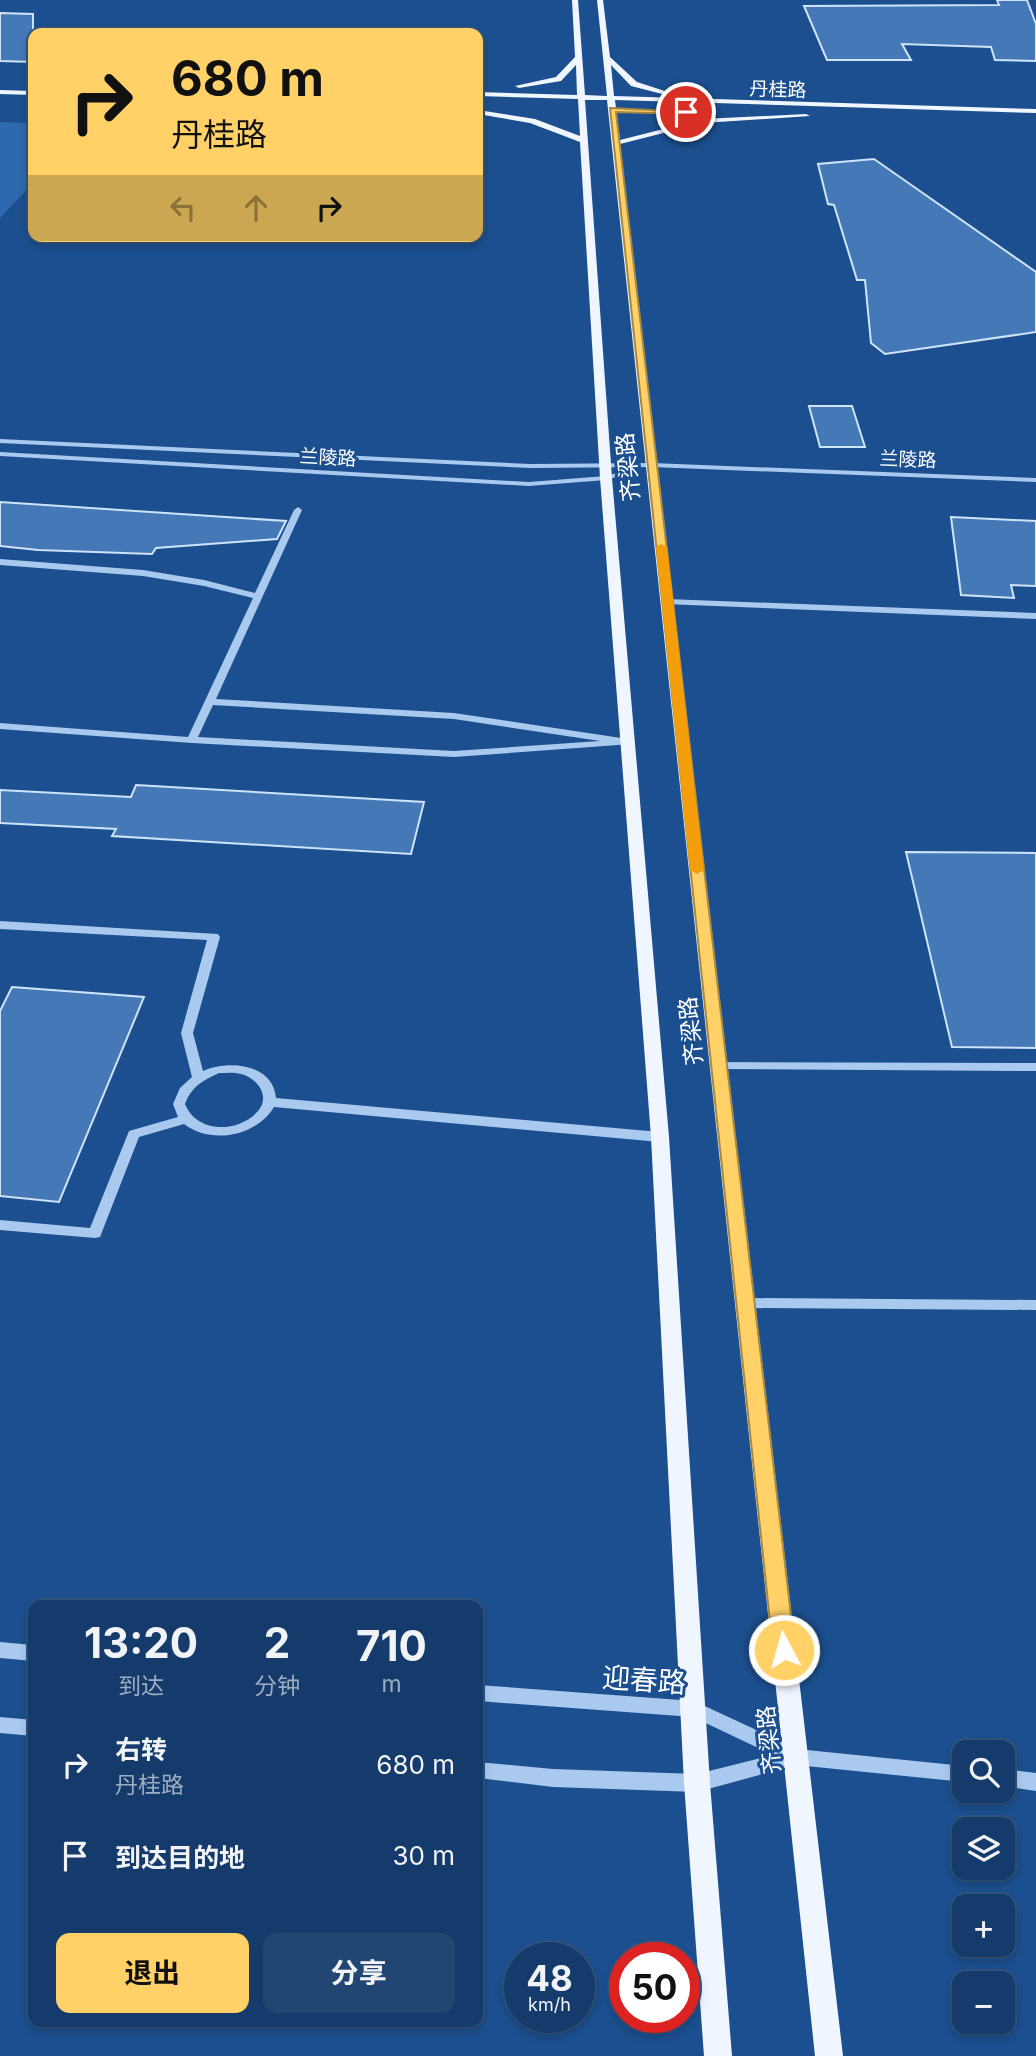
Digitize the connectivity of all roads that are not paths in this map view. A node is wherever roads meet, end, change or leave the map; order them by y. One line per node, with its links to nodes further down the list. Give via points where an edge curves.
1 (575, 0): 3 (main road, 齐梁路)
2 (600, 0): 4 (main road, 齐梁路)
3 (579, 57): 6 (main road, via 558,79); 9 (main road, 齐梁路)
4 (607, 58): 10 (main road, via 634,84 683,97); 12 (main road, 齐梁路)
5 (0, 92): 7 (main road)
6 (483, 92)
7 (28, 93)
8 (483, 93): 9 (main road, 丹桂路)
9 (581, 97): 12 (main road, 丹桂路); 15 (main road, 齐梁路)
10 (806, 105): 12 (main road, 丹桂路); 17 (main road, 丹桂路)
11 (483, 106): 13 (main road)
12 (608, 106): 16 (main road, 丹桂路); 21 (main road, 齐梁路)
13 (517, 107)
14 (568, 109): 15 (main road)
15 (586, 109): 20 (main road, 齐梁路)
16 (625, 110)
17 (1036, 111)
18 (691, 112): 21 (main road, 丹桂路, via 810,116 704,121)
19 (483, 113): 20 (main road, via 532,119)
20 (584, 141): 25 (main road, 齐梁路)
21 (616, 143): 24 (main road, 齐梁路)
22 (0, 442): 25 (street, 兰陵路)
23 (0, 454): 25 (street, 兰陵路, via 529,484)
24 (652, 465): 25 (street, 兰陵路); 26 (street, 兰陵路); 30 (main road, 齐梁路)
25 (606, 471): 35 (main road, 齐梁路)
26 (1036, 480)
27 (298, 510): 29 (street)
28 (0, 562): 29 (street, via 143,573)
29 (258, 597): 32 (street)
30 (667, 602): 31 (street); 37 (main road, 齐梁路)
31 (1036, 616)
32 (209, 702): 34 (street); 35 (street, via 454,716)
33 (0, 726): 34 (street)
34 (192, 740): 35 (street, via 454,754)
35 (628, 742): 42 (main road, 齐梁路)
36 (0, 925): 39 (street, via 214,937 187,1032)
37 (719, 1066): 38 (street); 44 (main road, 齐梁路)
38 (1036, 1067)
39 (198, 1077): 40 (street, via 218,1069 258,1075 270,1087); 41 (street, via 183,1089 179,1104)
40 (271, 1102): 41 (street, via 262,1116 244,1127 211,1130); 42 (street)
41 (185, 1119): 43 (street, via 134,1134 95,1233)
42 (660, 1137): 49 (main road, 齐梁路)
43 (0, 1225)
44 (745, 1303): 45 (street); 52 (main road, 齐梁路)
45 (1036, 1305)
46 (0, 1650): 47 (street)
47 (28, 1653)
48 (483, 1693): 49 (street, 迎春路)
49 (694, 1709): 52 (street, 迎春路); 57 (main road, 齐梁路)
50 (0, 1725): 51 (street)
51 (28, 1728)
52 (796, 1757): 54 (street, 迎春路); 57 (street, 迎春路); 59 (main road, 齐梁路)
53 (483, 1771): 57 (street, 迎春路)
54 (952, 1773)
55 (1015, 1779): 56 (street)
56 (1036, 1782)
57 (697, 1783): 58 (main road, 齐梁路)
58 (718, 2056)
59 (829, 2056)

